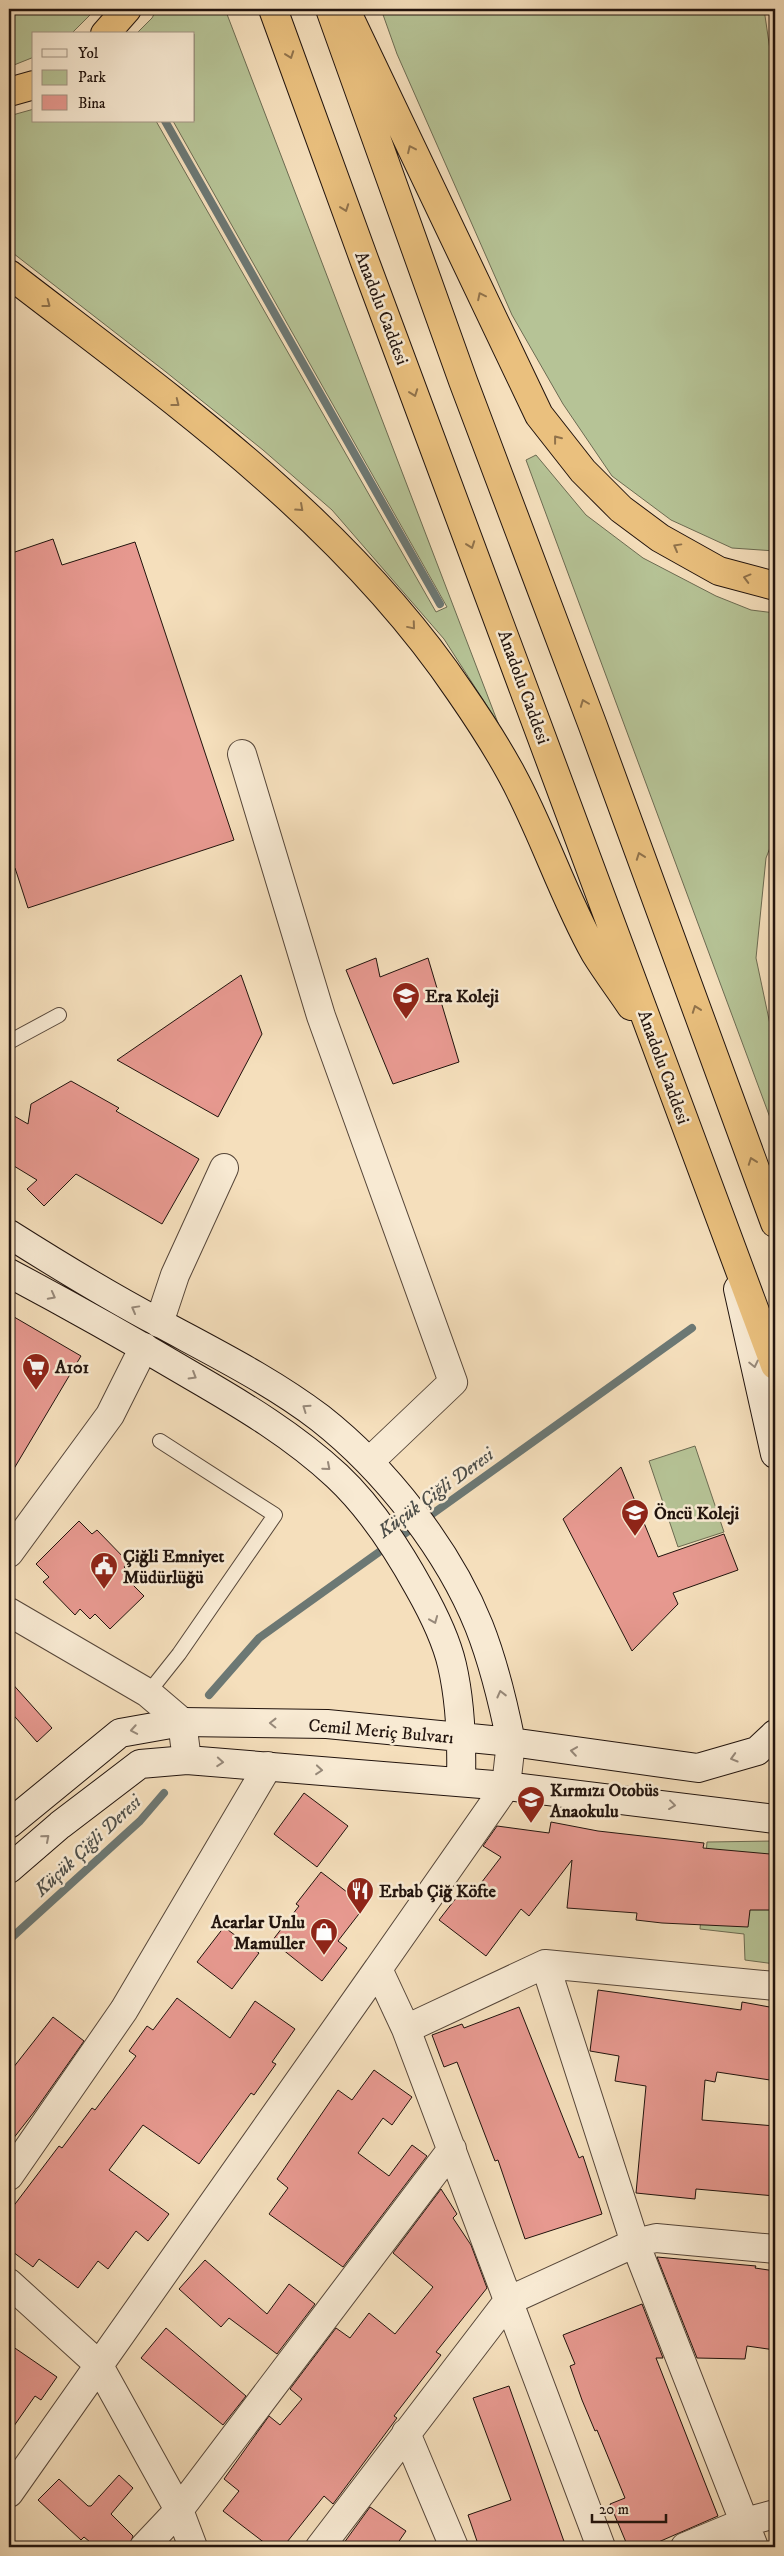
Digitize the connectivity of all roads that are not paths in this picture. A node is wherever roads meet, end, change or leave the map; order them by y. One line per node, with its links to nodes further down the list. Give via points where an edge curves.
1 (127, 9): 5 (highway)
2 (273, 9): 13 (highway, Anadolu Caddesi, one-way to 13)
3 (330, 9): 15 (highway, one-way to 3, via 463,381)
4 (345, 9): 9 (highway, one-way to 4, via 719,571 660,538 621,508 582,471 539,415)
5 (107, 32)
6 (32, 86): 7 (highway)
7 (9, 92)
8 (9, 274): 13 (highway, one-way to 13, via 264,475 315,521 414,628 460,692 512,775 595,952)
9 (775, 586)
10 (242, 754): 24 (street, via 320,1016 453,1382)
11 (59, 1015): 12 (lane)
12 (9, 1042)
13 (657, 1046): 16 (highway, Anadolu Caddesi)
14 (224, 1168): 19 (street, via 174,1275)
15 (775, 1223)
16 (725, 1231): 21 (highway, Anadolu Caddesi); 23 (street, one-way to 23)
17 (9, 1234): 19 (street, one-way to 17)
18 (9, 1273): 20 (street, one-way to 20)
19 (159, 1323): 24 (street, one-way to 19, via 320,1418 271,1384)
20 (144, 1347): 25 (street, via 110,1415); 30 (street, one-way to 30, via 303,1446 338,1477 368,1512 397,1551 429,1606 452,1662)
21 (775, 1365)
22 (160, 1441): 27 (lane, via 275,1514 179,1654)
23 (775, 1454)
24 (370, 1462): 31 (street, one-way to 24, via 502,1696 478,1624 455,1577)
25 (9, 1552)
26 (9, 1612): 27 (street)
27 (148, 1693): 28 (street)
28 (182, 1722): 30 (street, Cemil Meriç Bulvarı, one-way to 28, via 326,1724); 32 (street); 37 (street, Cemil Meriç Bulvarı, one-way to 37, via 120,1733)
29 (775, 1734): 31 (street, Cemil Meriç Bulvarı, one-way to 31, via 757,1752 698,1768)
30 (462, 1738): 31 (street, Cemil Meriç Bulvarı); 34 (street)
31 (511, 1742): 35 (street)
32 (186, 1760): 33 (street, one-way to 33); 38 (street, one-way to 32, via 140,1764)
33 (268, 1766): 34 (street, one-way to 34); 44 (street, via 124,2010)
34 (461, 1782): 35 (street)
35 (506, 1786): 36 (street, one-way to 36); 40 (street)
36 (775, 1819)
37 (9, 1824)
38 (9, 1870)
39 (545, 1964): 41 (street); 42 (street); 45 (street)
40 (378, 1969): 42 (street); 49 (street)
41 (775, 1986)
42 (406, 2029): 43 (street)
43 (452, 2149): 48 (street); 52 (street)
44 (9, 2176)
45 (635, 2243): 46 (street, via 656,2238); 48 (street); 54 (street)
46 (775, 2249)
47 (9, 2283): 49 (street)
48 (508, 2301): 50 (street); 59 (street)
49 (98, 2364): 51 (street); 52 (street)
50 (406, 2433): 57 (street); 58 (street)
51 (9, 2492)
52 (179, 2510): 55 (street); 56 (street)
53 (775, 2514): 54 (street)
54 (745, 2522): 60 (street); 61 (street)
55 (144, 2547)
56 (193, 2547)
57 (320, 2547)
58 (454, 2547)
59 (601, 2547)
60 (685, 2547)
61 (754, 2547)

